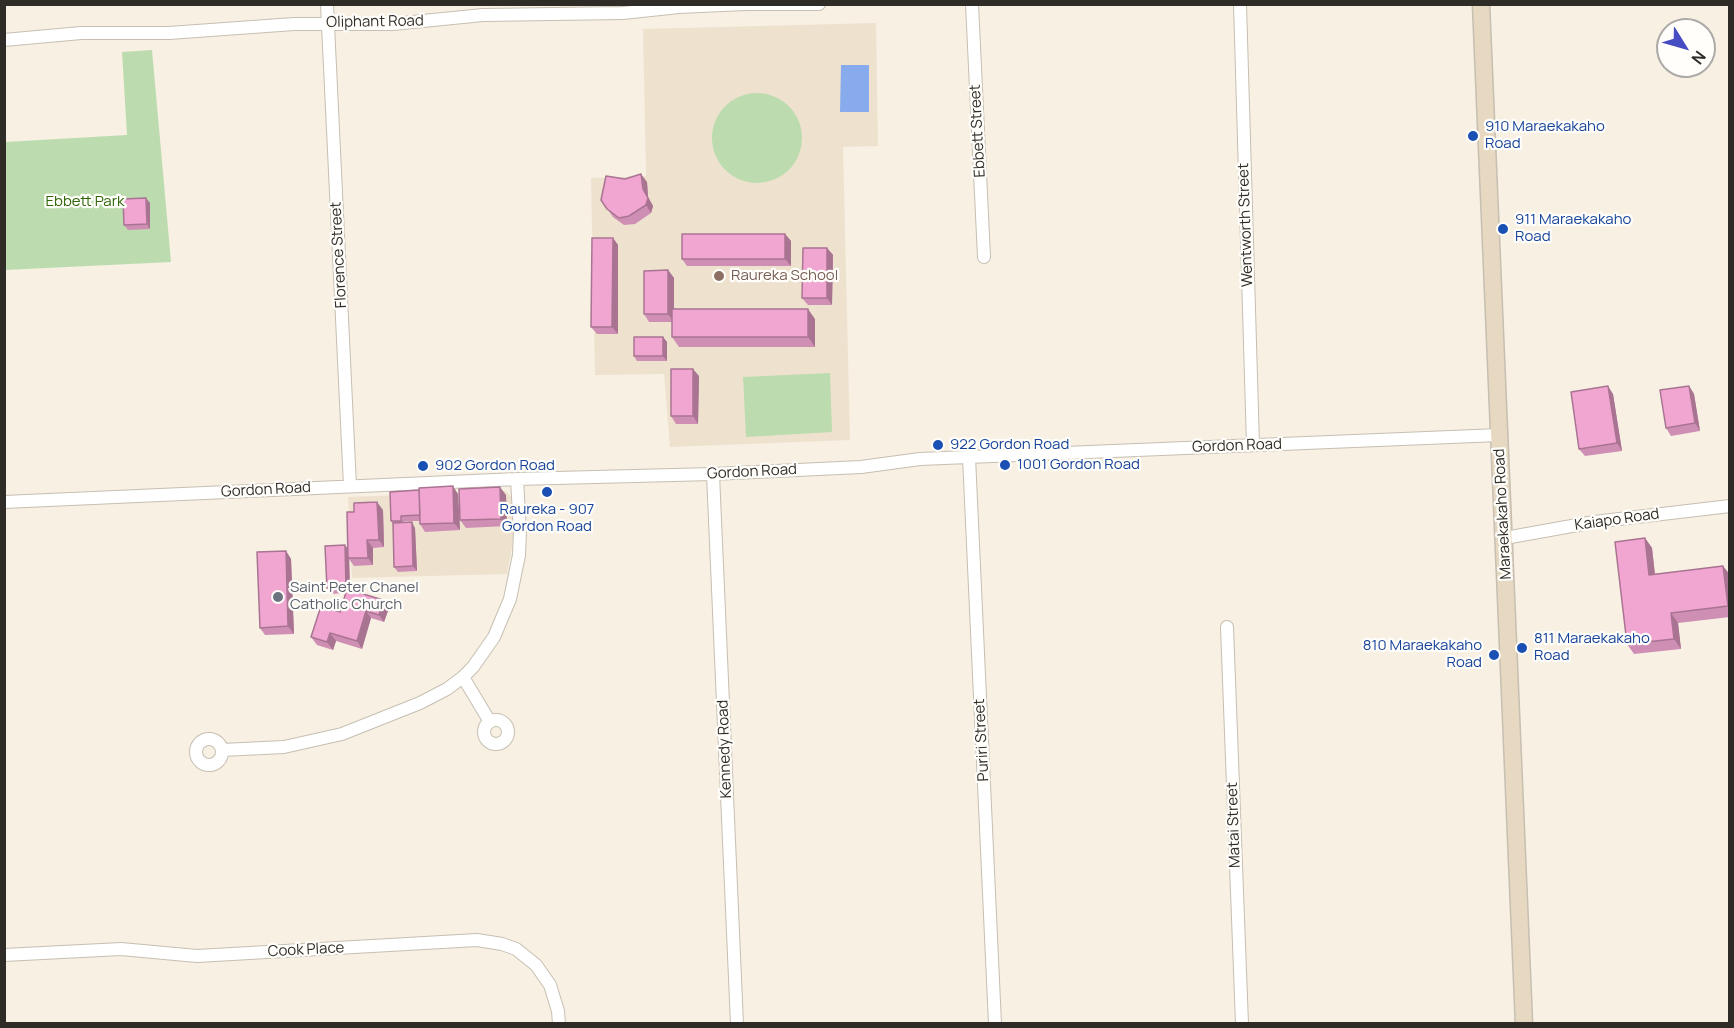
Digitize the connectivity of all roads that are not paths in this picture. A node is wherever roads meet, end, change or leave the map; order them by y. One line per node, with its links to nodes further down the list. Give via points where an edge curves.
1 (327, 4): 8 (street, Florence Street)
2 (746, 4): 3 (street, Oliphant Road); 7 (street, Oliphant Road)
3 (819, 4)
4 (972, 4): 10 (street, Ebbett Street)
5 (1240, 4): 12 (street, Wentworth Street)
6 (1480, 4): 11 (main road, Maraekakaho Road)
7 (574, 10): 8 (street, Oliphant Road, via 393,24)
8 (327, 23): 9 (street, Oliphant Road); 16 (street, Florence Street)
9 (4, 40)
10 (984, 257)
11 (1499, 435): 12 (street, Gordon Road); 19 (main road, Maraekakaho Road)
12 (1252, 445): 13 (street, Gordon Road)
13 (969, 457): 14 (street, Gordon Road); 27 (street, Puriri Street)
14 (713, 474): 15 (street, Gordon Road); 26 (street, Kennedy Road)
15 (517, 479): 16 (street, Gordon Road); 21 (street, via 519,543 510,599 494,637)
16 (350, 486): 17 (street, Gordon Road)
17 (4, 502)
18 (1730, 506): 19 (street, Kaiapo Road, via 1594,522)
19 (1505, 538): 29 (main road, Maraekakaho Road)
20 (1227, 627): 28 (street, Matai Street)
21 (463, 677): 22 (street); 23 (street, via 412,707 342,734 284,747)
22 (490, 722)
23 (222, 750)
24 (4, 955): 25 (street, Cook Place, via 121,949 197,956 477,940 516,949 536,965 550,985)
25 (559, 1023)
26 (737, 1023)
27 (994, 1023)
28 (1242, 1023)
29 (1524, 1023)

